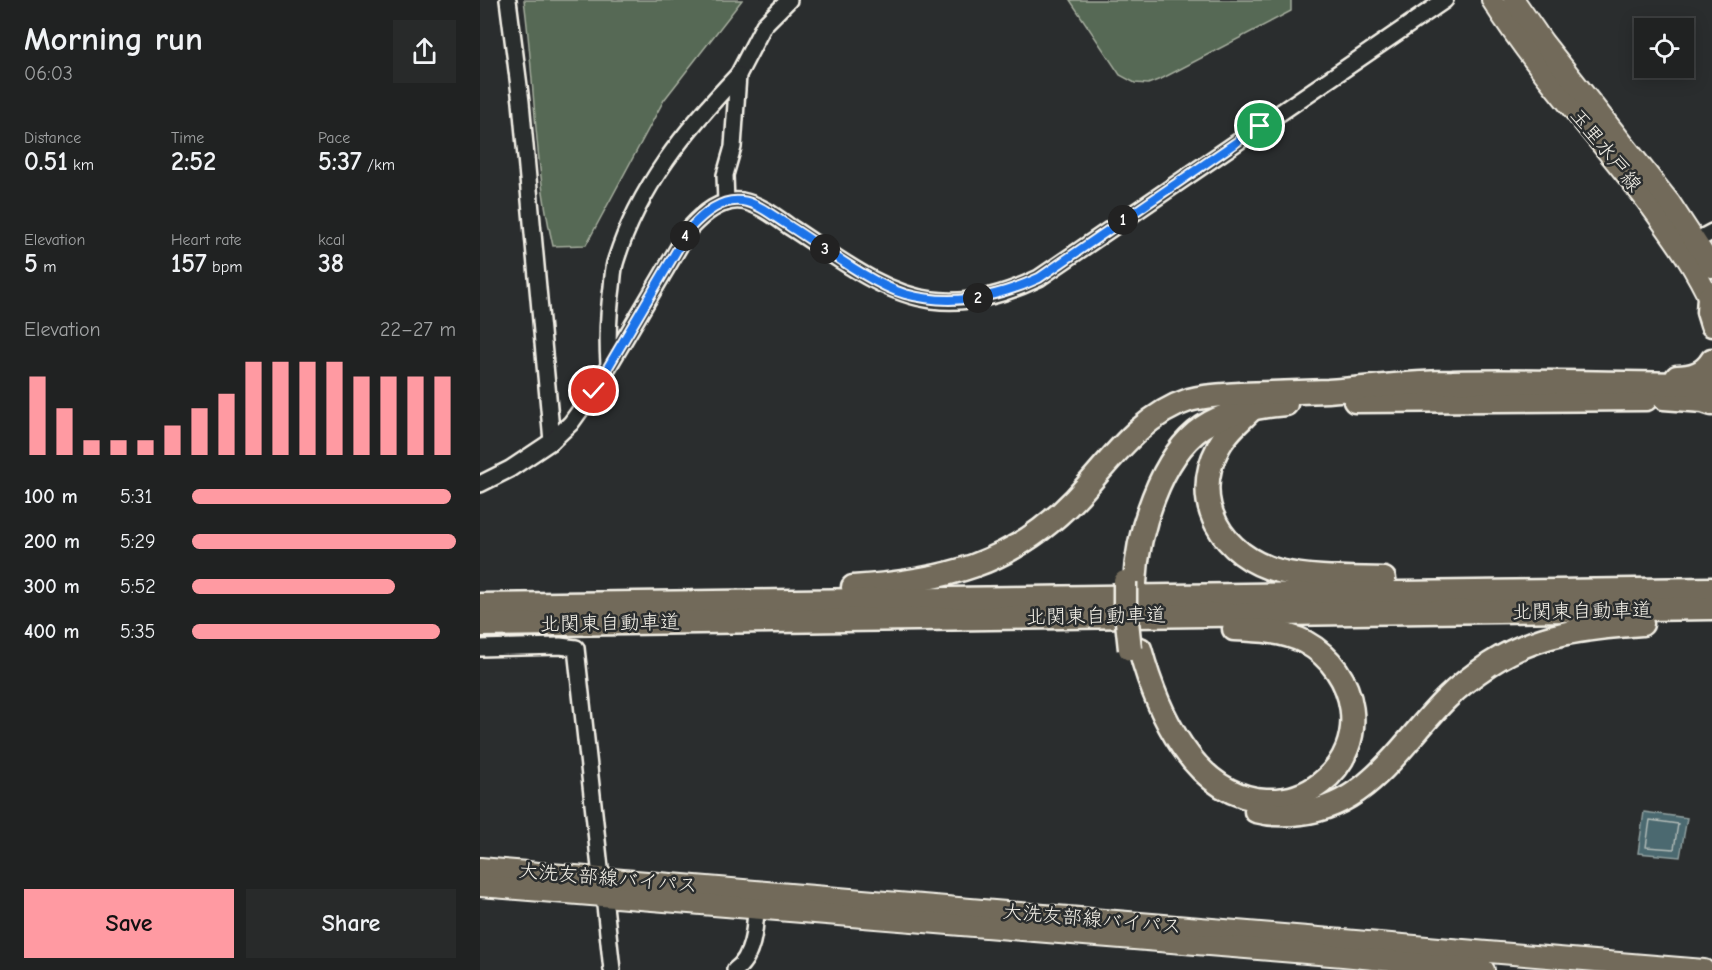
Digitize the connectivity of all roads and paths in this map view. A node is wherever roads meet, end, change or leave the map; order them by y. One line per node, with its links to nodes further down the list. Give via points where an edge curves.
1 (508, 0): 20 (street)
2 (789, 0): 6 (street, via 764,25)
3 (1445, 0): 7 (street, via 1039,278 1013,290 961,301 903,293 871,278 764,210 741,201)
4 (1492, 0): 10 (main road, 玉里水戸線, via 1528,52 1659,218)
5 (1514, 0): 8 (main road, 玉里水戸線, via 1664,195)
6 (738, 75): 7 (street, via 733,147 725,175); 13 (street, via 671,150 637,211 615,261 606,331)
7 (726, 203): 13 (street, via 705,212 690,228)
8 (1704, 236): 9 (main road, 玉里水戸線)
9 (1712, 267)
10 (1710, 301): 11 (highway)
11 (1712, 325)
12 (1712, 360): 14 (highway, via 1702,371 1687,377)
13 (609, 364): 20 (street, via 571,423)
14 (1634, 383): 15 (highway); 18 (highway, via 1382,385)
15 (1712, 384)
16 (1712, 394): 17 (highway)
17 (1664, 399): 18 (highway, via 1327,401 1273,405); 19 (highway)
18 (1245, 402): 23 (highway, via 1218,446 1208,477 1208,493 1222,535 1245,557 1261,565 1279,571 1346,578 1596,581); 24 (highway, via 1217,394 1189,400 1156,417 1132,436 1074,501 1036,534 968,569 877,585); 31 (highway, via 1201,428 1176,457 1158,489 1130,583 1136,618)
19 (1712, 404)
20 (552, 441): 21 (street)
21 (480, 484)
22 (1712, 589): 23 (highway, 北関東自動車道)
23 (1652, 590): 24 (highway, 北関東自動車道)
24 (591, 604): 25 (highway, 北関東自動車道)
25 (480, 605)
26 (1712, 608): 27 (highway, 北関東自動車道)
27 (963, 618): 29 (highway, 北関東自動車道); 31 (highway, via 1262,630 1303,641 1330,661 1348,690 1353,722 1344,754 1322,783 1294,797 1257,800 1239,795 1198,765 1171,730)
28 (1712, 619): 31 (highway, via 1583,629 1512,652 1447,698 1367,784 1330,806 1291,814 1260,812 1232,804 1202,783 1161,733 1141,690)
29 (480, 625)
30 (480, 648): 34 (street, via 576,648)
31 (1135, 649)
32 (480, 868): 34 (main road, 大洗友部線バイパス)
33 (480, 886): 34 (main road, 大洗友部線バイパス)
34 (602, 887): 35 (main road, 大洗友部線バイパス); 36 (main road, 大洗友部線バイパス); 37 (street)
35 (756, 909): 36 (main road, 大洗友部線バイパス); 38 (street, via 748,954)
36 (1487, 964): 39 (main road, 大洗友部線バイパス)
37 (612, 970)
38 (735, 970)
39 (1704, 970)

